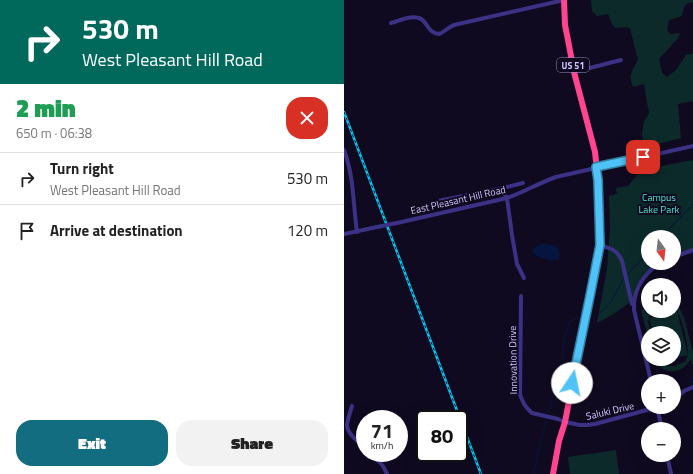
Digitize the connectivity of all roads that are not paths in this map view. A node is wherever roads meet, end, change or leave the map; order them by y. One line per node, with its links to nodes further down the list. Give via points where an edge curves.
1 (564, 0): 2 (street, via 454,25 438,34 433,33 424,21 418,18); 4 (highway, US 51, via 565,25)
2 (391, 23)
3 (621, 60): 4 (street)
4 (574, 72): 7 (highway, US 51)
5 (693, 146): 7 (street, East Pleasant Hill Road)
6 (344, 150): 12 (street, via 352,179)
7 (596, 167): 10 (street, East Pleasant Hill Road, via 544,181); 14 (highway, US 51)
8 (523, 183): 9 (street)
9 (503, 188): 10 (street); 11 (street)
10 (507, 198): 12 (street, East Pleasant Hill Road, bridge); 18 (street, via 517,264)
11 (438, 201)
12 (357, 232): 13 (street, East Pleasant Hill Road)
13 (344, 234)
14 (600, 245): 20 (street, via 614,250 620,256); 27 (highway, US 51)
15 (693, 250): 16 (street)
16 (681, 254)
17 (650, 270): 20 (street, via 634,298)
18 (524, 278)
19 (521, 296): 26 (street, Innovation Drive, via 520,395 528,409)
20 (634, 310): 21 (street)
21 (649, 374)
22 (693, 387): 23 (street)
23 (681, 394)
24 (352, 406): 28 (street, via 347,424 348,430)
25 (641, 411): 27 (street, Saluki Drive, via 587,425)
26 (539, 415): 27 (street, Saluki Drive)
27 (565, 422): 32 (highway, US 51)
28 (356, 439)
29 (379, 462): 31 (street)
30 (669, 462): 33 (street)
31 (387, 474)
32 (553, 474)
33 (672, 474)

